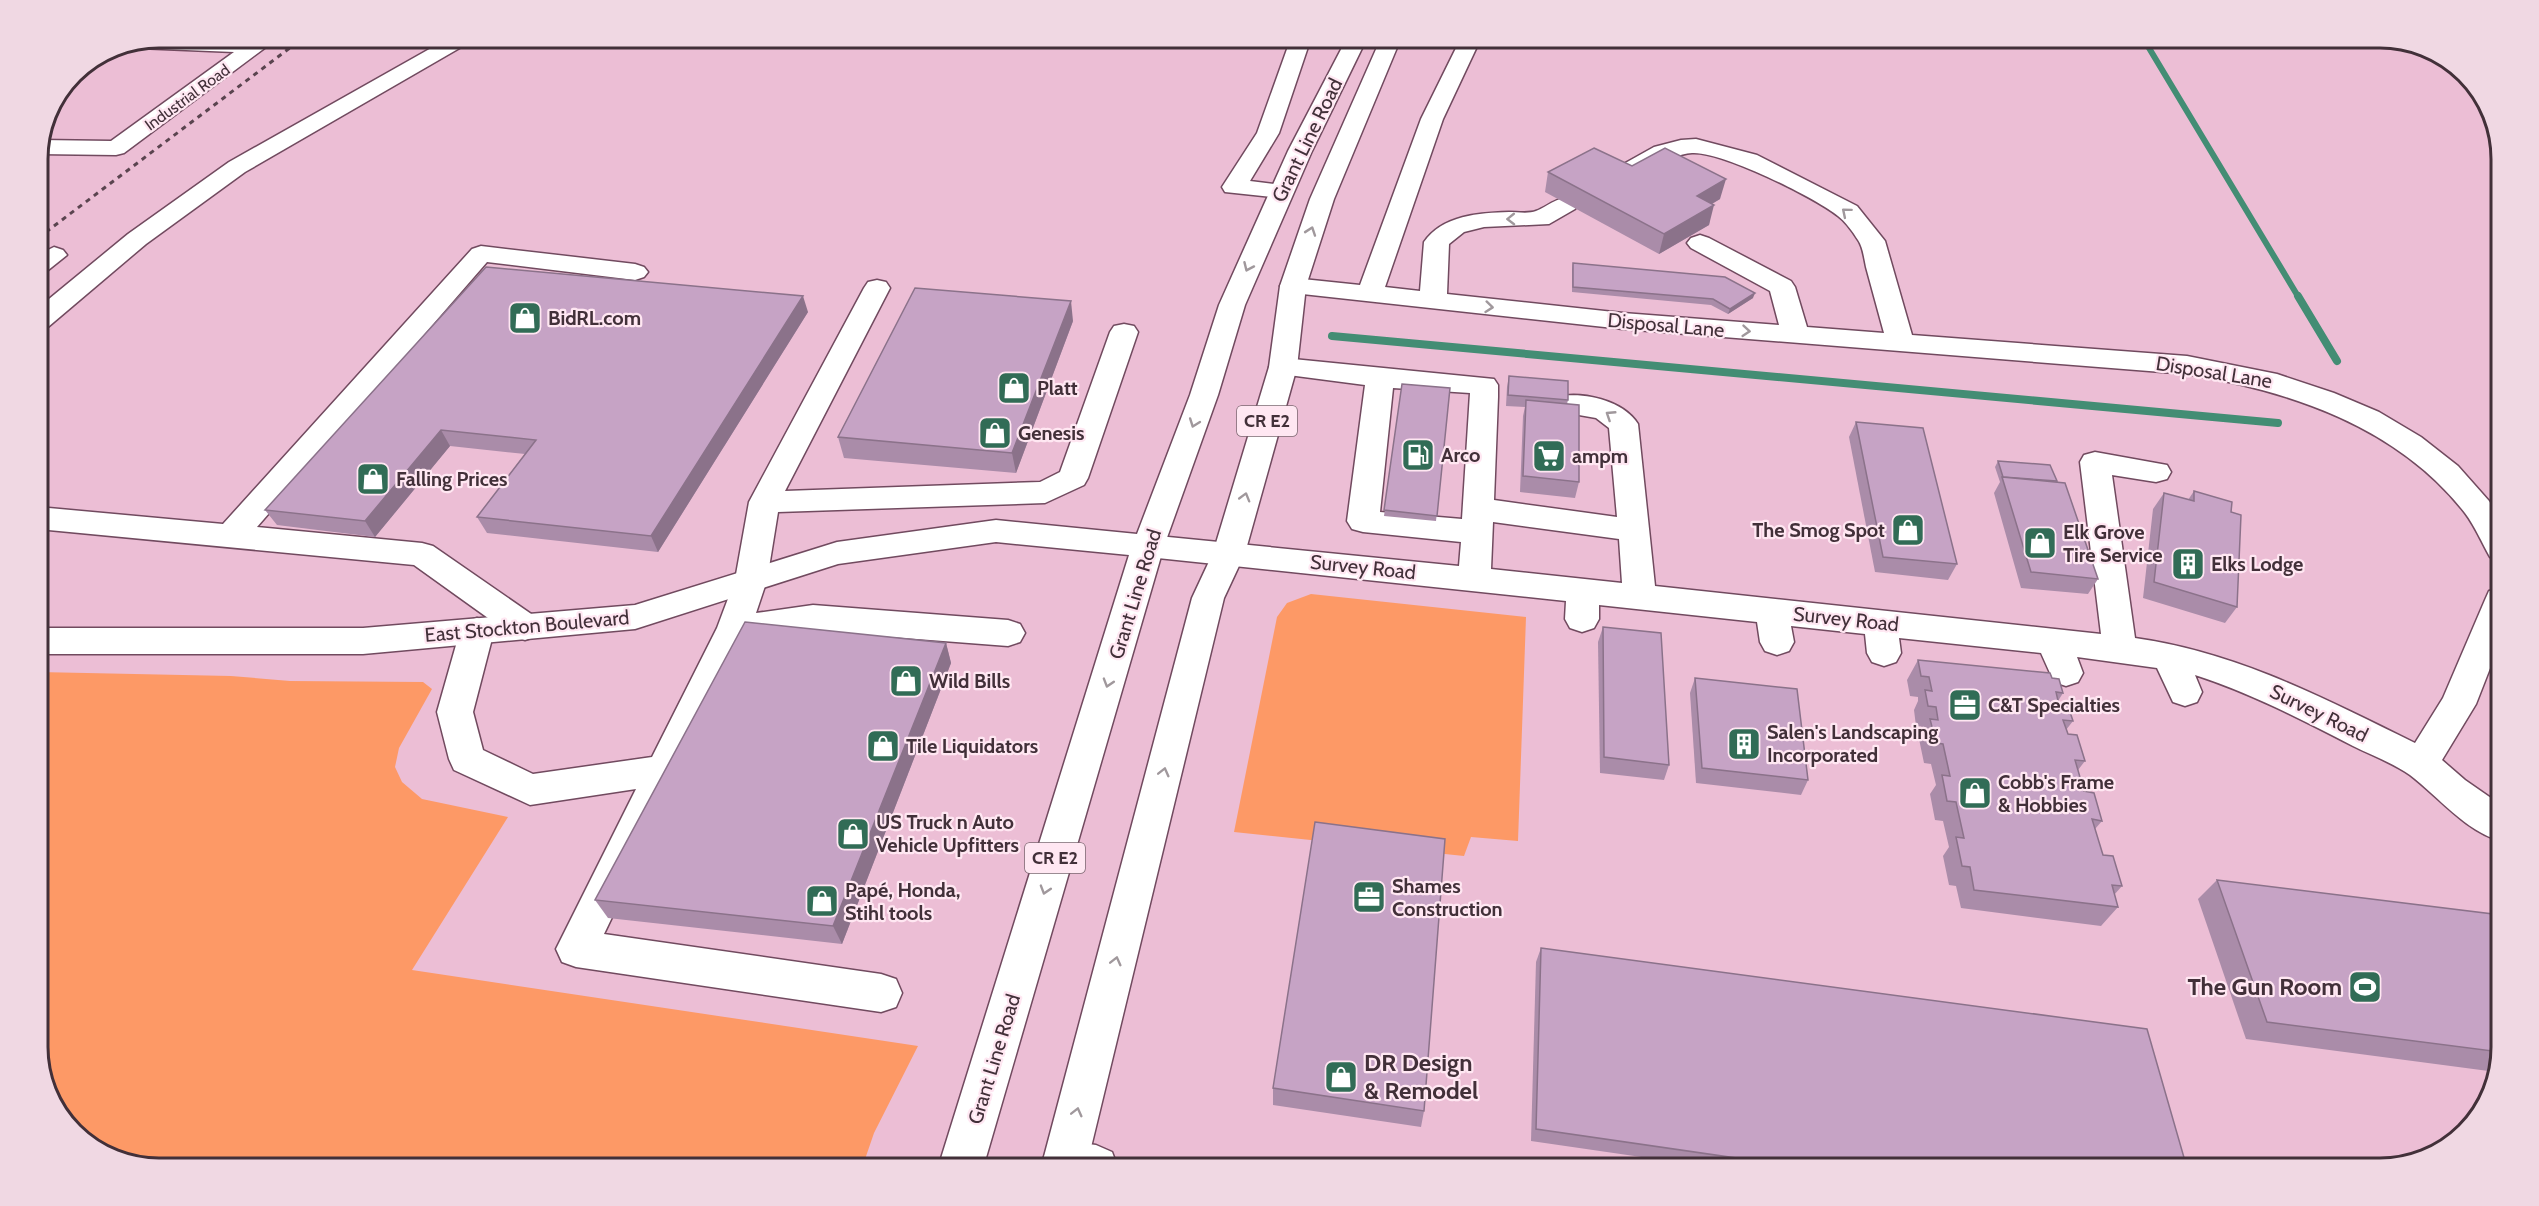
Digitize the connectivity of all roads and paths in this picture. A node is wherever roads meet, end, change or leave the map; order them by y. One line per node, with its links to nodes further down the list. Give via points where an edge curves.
1 (254, 48): 7 (main road, Industrial Road, via 116,148)
2 (445, 48): 17 (main road, via 237,167 138,238)
3 (1298, 48): 9 (main road, via 1268,133 1234,187)
4 (1352, 48): 9 (main road, Grant Line Road / CR E2)
5 (1387, 48): 13 (main road, Grant Line Road / CR E2, one-way to 5, via 1322,199)
6 (1466, 48): 15 (main road, via 1432,119)
7 (49, 147)
8 (1614, 178): 20 (main road, one-way to 8, via 1872,241 1848,211 1813,191 1734,154 1696,146 1662,152)
9 (1282, 191): 31 (main road, Grant Line Road / CR E2, one-way to 31, via 1232,305 1200,407)
10 (1566, 204): 16 (main road, one-way to 16, via 1540,219 1484,220 1455,227 1437,242)
11 (1700, 243): 19 (main road, via 1782,287)
12 (635, 272): 30 (main road, via 481,255)
13 (1293, 286): 15 (main road, Disposal Lane); 21 (main road, Grant Line Road / CR E2)
14 (877, 288): 25 (main road)
15 (1370, 294): 16 (main road, Disposal Lane)
16 (1433, 300): 19 (main road, Disposal Lane, one-way to 19)
17 (48, 313)
18 (1124, 332): 25 (main road, via 1073,478 1045,492)
19 (1796, 336): 20 (main road, Disposal Lane)
20 (1900, 341): 29 (main road, Disposal Lane, via 2206,367 2301,389 2367,418 2428,458 2478,507)
21 (1283, 367): 22 (main road); 32 (main road, Grant Line Road / CR E2, one-way to 21)
22 (1380, 378): 27 (main road, via 1484,385 1495,398); 27 (main road, via 1363,521)
23 (1566, 404): 28 (main road, one-way to 23, via 1623,424 1604,410)
24 (2156, 472): 43 (main road, via 2095,462)
25 (764, 502): 34 (main road)
26 (48, 519): 30 (main road)
27 (1477, 521): 28 (main road); 33 (main road)
28 (1632, 530): 35 (main road)
29 (2491, 531)
30 (231, 536): 37 (main road, via 422,554)
31 (1148, 546): 32 (main road, Survey Road); 34 (main road, East Stockton Boulevard, via 996,531 837,553); 51 (main road, Grant Line Road / CR E2, one-way to 51)
32 (1229, 553): 33 (main road, Survey Road); 52 (main road, Grant Line Road / CR E2, one-way to 32, via 1208,598)
33 (1474, 579): 35 (main road, Survey Road, via 1582,605)
34 (752, 580): 37 (main road, East Stockton Boulevard, via 635,617); 38 (main road)
35 (1640, 597): 42 (main road, Survey Road, via 1775,627 1882,638)
36 (2491, 624): 47 (main road, via 2458,704)
37 (525, 627): 39 (main road, East Stockton Boulevard)
38 (734, 628): 40 (main road, via 813,618); 48 (main road)
39 (477, 631): 41 (main road, East Stockton Boulevard, via 363,641); 48 (main road, via 455,712 467,759 530,790)
40 (1008, 633)
41 (48, 641)
42 (2054, 642): 43 (main road, Survey Road); 45 (main road)
43 (2120, 649): 44 (main road, Survey Road)
44 (2169, 657): 46 (main road); 47 (main road, Survey Road, via 2195,662 2274,690)
45 (2066, 673)
46 (2185, 692)
47 (2422, 764): 49 (main road, Survey Road)
48 (664, 770): 50 (main road, via 576,949)
49 (2491, 818)
50 (881, 993)
51 (965, 1158)
52 (1076, 1158)

